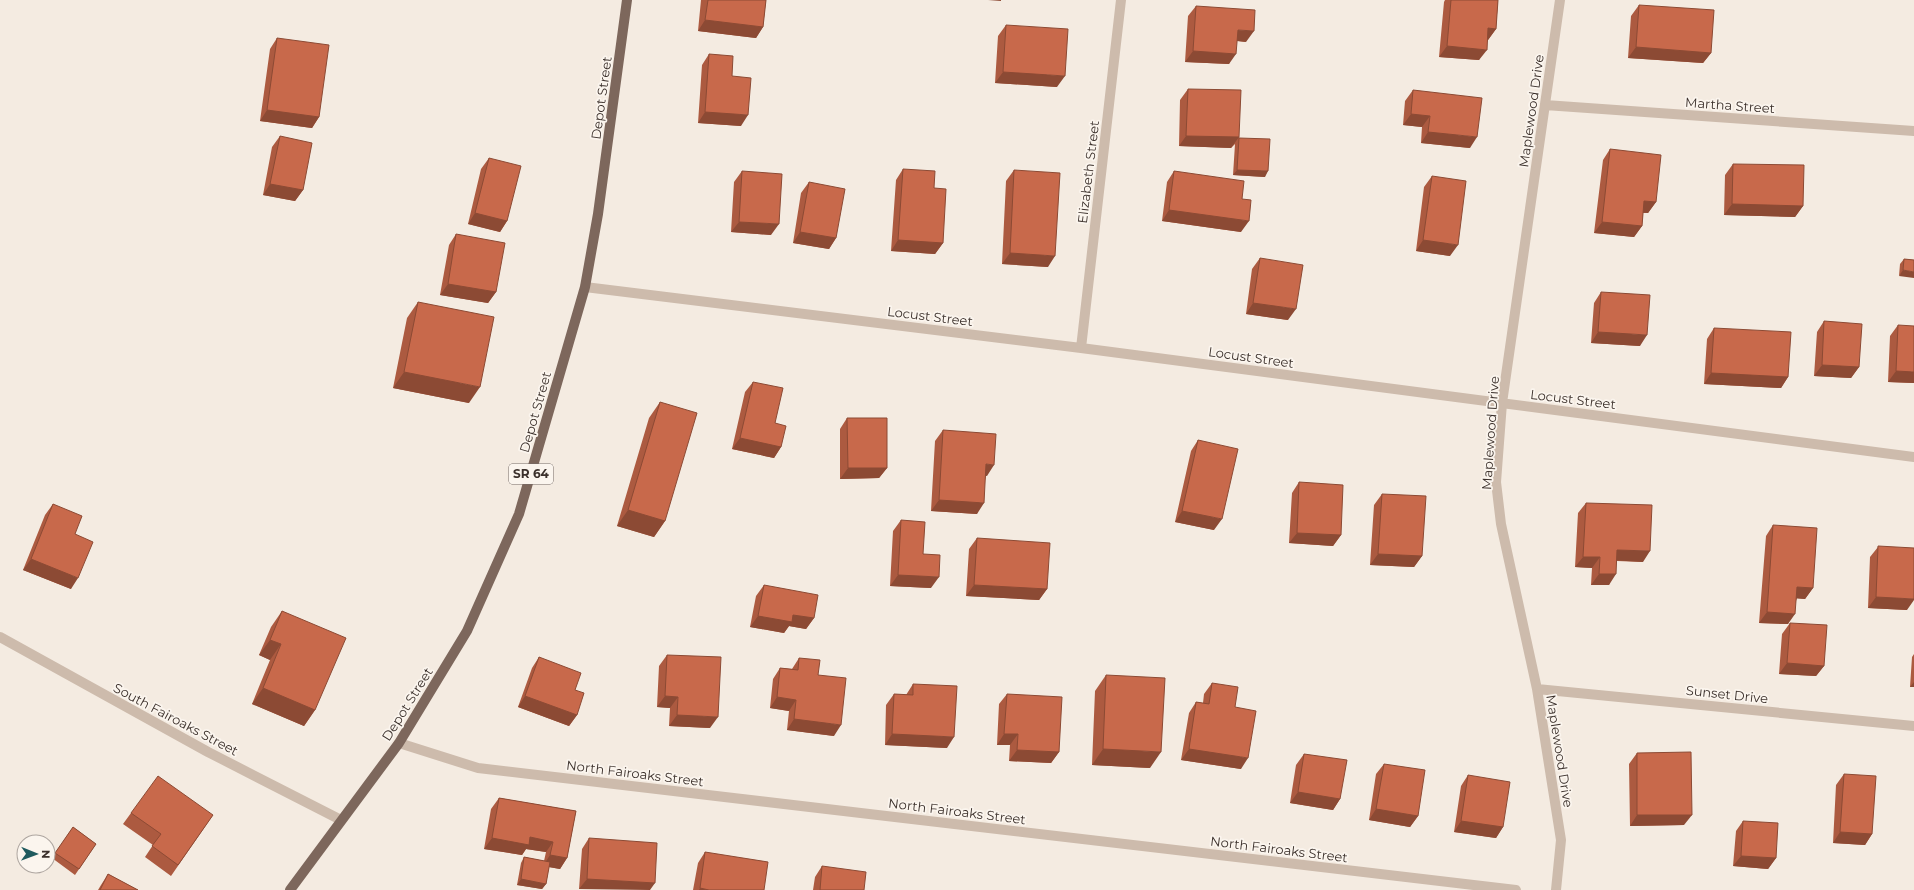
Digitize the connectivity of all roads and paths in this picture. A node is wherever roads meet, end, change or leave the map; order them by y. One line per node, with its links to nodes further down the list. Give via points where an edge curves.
1 (627, 0): 6 (main road, Depot Street / SR 64, via 598,214)
2 (1121, 0): 7 (street, Elizabeth Street)
3 (1560, 0): 4 (street, Maplewood Drive)
4 (1545, 105): 5 (street, Martha Street); 8 (street, Maplewood Drive)
5 (1914, 131)
6 (585, 287): 7 (street, Locust Street); 13 (main road, Depot Street / SR 64, via 519,514 467,630)
7 (1081, 348): 8 (street, Locust Street)
8 (1502, 403): 9 (street, Locust Street); 11 (street, Maplewood Drive, via 1496,482 1501,524)
9 (1914, 457)
10 (0, 638): 14 (street, South Fairoaks Street, via 208,752)
11 (1537, 688): 12 (street, Sunset Drive); 17 (street, Maplewood Drive, via 1561,840)
12 (1914, 726)
13 (399, 743): 14 (main road, Depot Street / SR 64); 16 (street, North Fairoaks Street, via 478,768)
14 (342, 820): 15 (main road, Depot Street / SR 64)
15 (290, 890)
16 (1516, 890)
17 (1556, 890)

